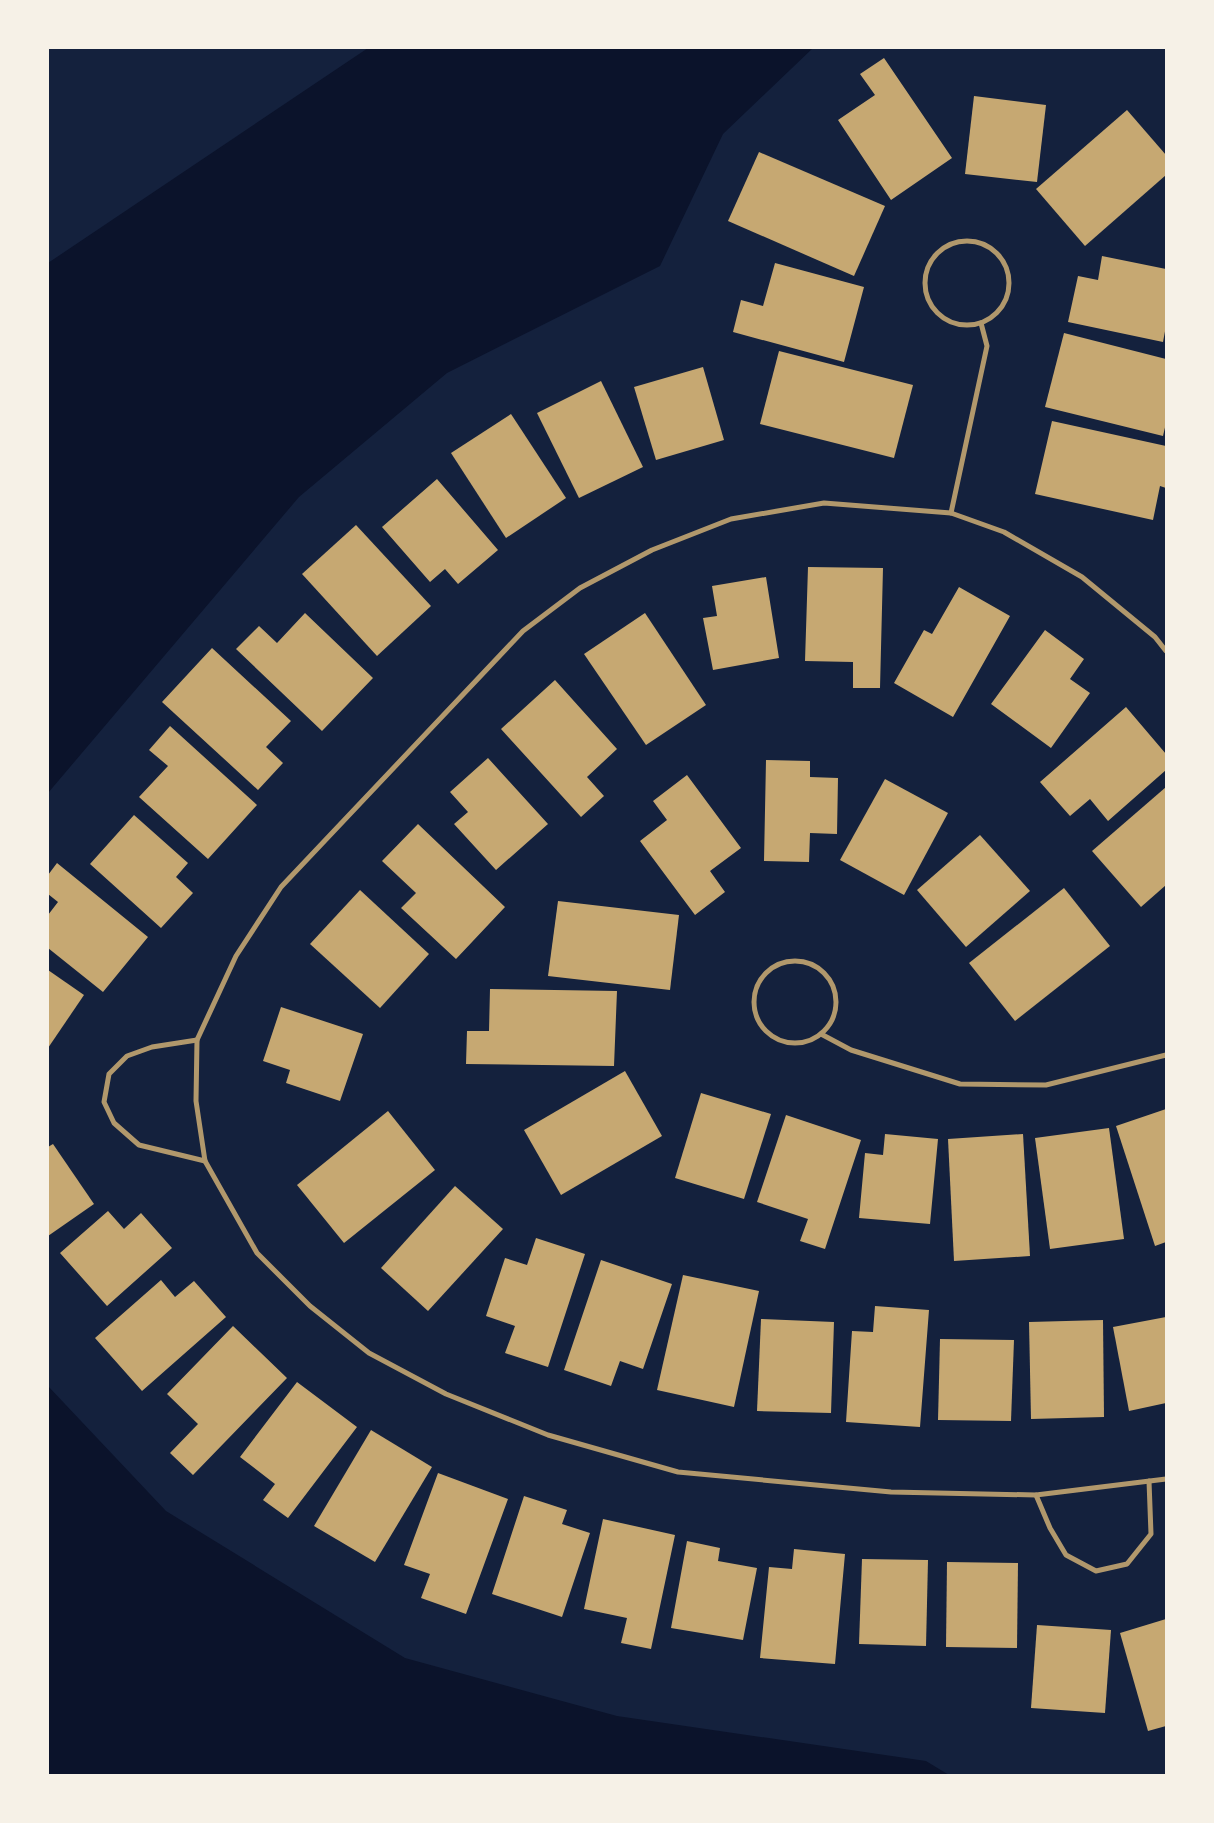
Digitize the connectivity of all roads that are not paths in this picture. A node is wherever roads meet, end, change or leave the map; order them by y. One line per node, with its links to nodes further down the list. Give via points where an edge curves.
1 (981, 323): 1 (street, via 1006,302 1010,285 1008,269 999,255 986,245 970,241 954,243 940,251 930,264 925,280 927,296 936,311 949,321 965,325); 2 (street, via 987,346)
2 (951, 513): 3 (street, via 1004,532 1082,577 1155,637); 5 (street, via 824,503 730,519 652,550 580,588 524,631 281,887 236,956)
3 (1166, 651)
4 (821, 1034): 4 (street, via 831,1021 836,1006 834,990 826,976 814,966 798,961 782,963 768,971 758,983 754,999 755,1014 763,1029 791,1043 807,1041); 6 (street, via 851,1050 960,1084 1046,1085)
5 (197, 1040): 7 (street, via 196,1101); 7 (street, via 152,1047 128,1056 109,1074 104,1102 114,1122 139,1145)
6 (1166, 1055)
7 (205, 1161): 10 (street, via 257,1253 310,1306 369,1353 446,1394 548,1435 678,1472 891,1492)
8 (1166, 1479): 9 (street)
9 (1149, 1481): 10 (street); 10 (street, via 1151,1534 1127,1564 1096,1571 1066,1555)
10 (1036, 1495)

